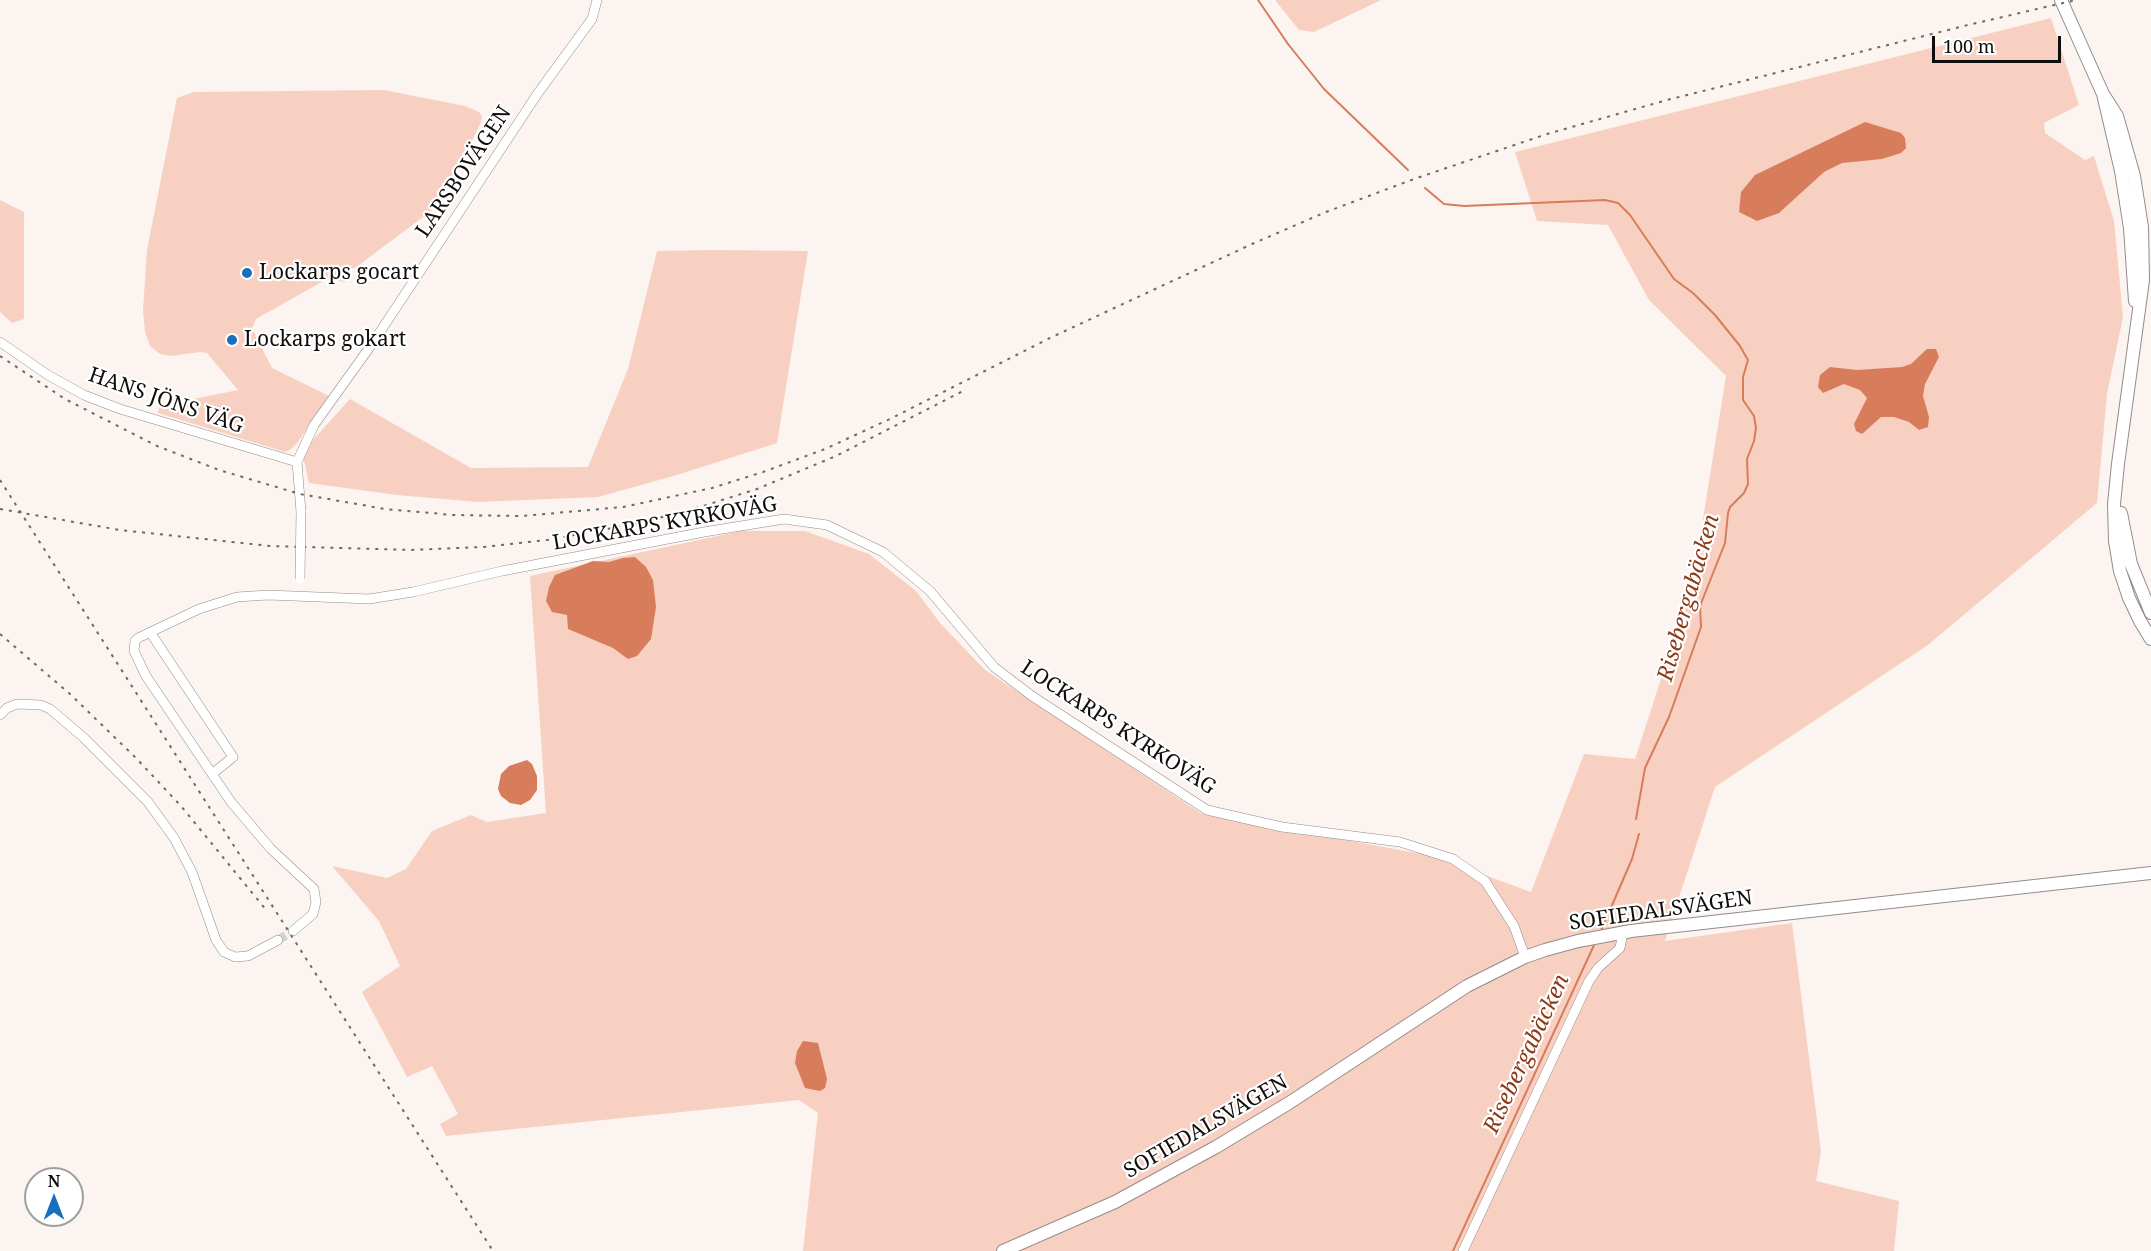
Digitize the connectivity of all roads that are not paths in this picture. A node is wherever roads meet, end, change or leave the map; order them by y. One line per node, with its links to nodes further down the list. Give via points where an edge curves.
1 (597, 0): 5 (street, LARSBOVÄGEN, via 592,19 314,425)
2 (2061, 0): 3 (main road, via 2103,94 2117,116 2134,176)
3 (2141, 227): 6 (main road, via 2143,280)
4 (0, 342): 5 (street, HANS JÖNS VÄG, via 84,395)
5 (297, 462): 7 (street, LARSBOVÄGEN, bridge)
6 (2118, 464): 8 (main road, via 2126,544); 10 (main road, via 2114,504 2120,571)
7 (301, 597): 9 (street, LOCKARPS KYRKOVÄG, via 237,597 199,609); 17 (street, LOCKARPS KYRKOVÄG, via 369,599 413,592 502,571 784,519 827,525 884,552 930,591 994,667 1207,810 1282,827 1400,842 1453,859 1485,881 1514,926)
8 (2151, 613)
9 (150, 632): 12 (street, LOCKARPS KYRKOVÄG, via 135,641 136,657); 12 (street, via 233,757)
10 (2151, 639)
11 (0, 714): 16 (street, via 17,704 51,709 147,802 174,838 192,872 224,952 235,957 248,956)
12 (212, 774): 14 (street, LOCKARPS KYRKOVÄG, via 252,830 314,889 313,914)
13 (2151, 873): 15 (main road, SOFIEDALSVÄGEN)
14 (293, 931)
15 (1620, 933): 17 (main road, SOFIEDALSVÄGEN); 19 (street, via 1620,948 1589,981)
16 (278, 940)
17 (1525, 957): 18 (main road, SOFIEDALSVÄGEN, via 1467,986 1216,1147 1116,1202)
18 (1003, 1251)
19 (1463, 1251)

